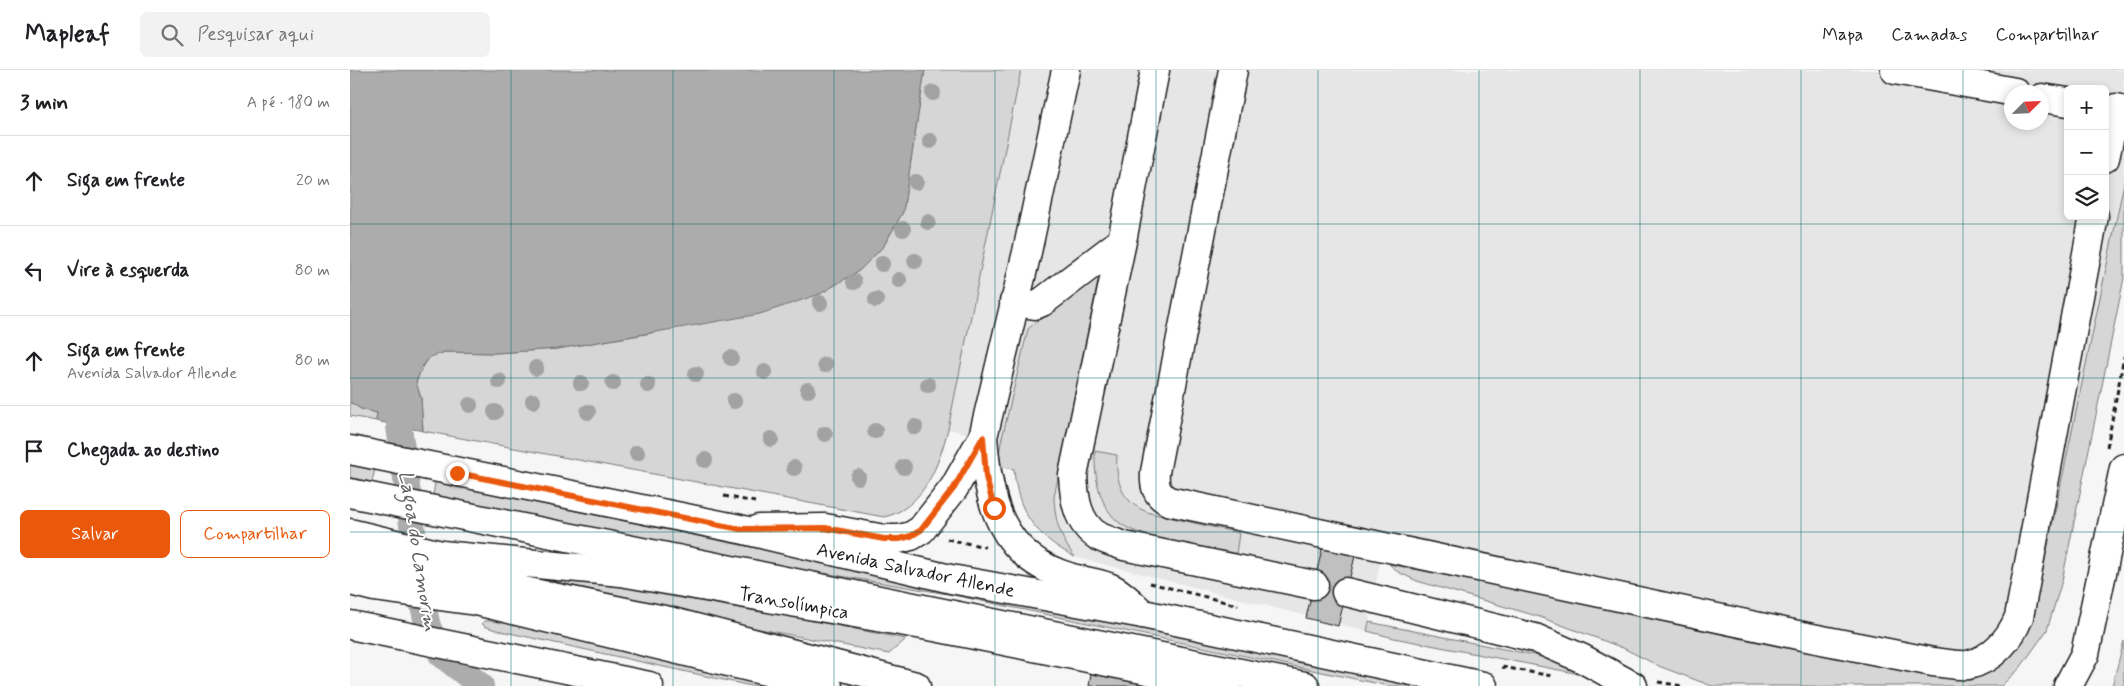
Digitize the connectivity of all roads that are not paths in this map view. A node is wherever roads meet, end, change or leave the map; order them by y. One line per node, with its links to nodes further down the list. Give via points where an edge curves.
1 (1066, 70): 12 (main road)
2 (1155, 70): 11 (main road)
3 (1233, 70): 10 (main road, via 1154,483 1160,496 1168,501 1286,527 1933,662 1967,665 1982,660 1996,651 2014,630 2019,617)
4 (1895, 70): 5 (main road)
5 (2004, 90)
6 (2049, 99): 7 (main road)
7 (2064, 101)
8 (2115, 107): 9 (main road)
9 (2109, 138)
10 (2093, 220)
11 (1122, 241): 12 (main road, via 1042,302 1035,305); 20 (main road, via 1073,475 1074,499 1084,522 1098,536 1124,546)
12 (1014, 302): 13 (main road)
13 (983, 437): 17 (main road, via 954,488 921,530 911,536 884,539 825,528); 22 (main road, via 986,477 994,508 1020,550 1047,568 1112,588)
14 (363, 453): 17 (main road, Avenida Salvador Allende)
15 (2124, 468): 31 (main road, via 2084,654)
16 (360, 495): 28 (main road, Avenida Salvador Allende)
17 (740, 529): 22 (main road, Avenida Salvador Allende, via 951,579)
18 (356, 558): 19 (main road, Transolímpica); 25 (main road, via 476,601)
19 (445, 564): 26 (main road, Transolímpica); 27 (main road, Transolímpica, via 620,572 940,628)
20 (1314, 586)
21 (1346, 592): 30 (main road, via 1535,638)
22 (1143, 614): 29 (main road, Avenida Salvador Allende)
23 (350, 625): 24 (main road)
24 (649, 686)
25 (828, 686)
26 (916, 686)
27 (1226, 686)
28 (1305, 686)
29 (1483, 686)
30 (1633, 686)
31 (2068, 686)

